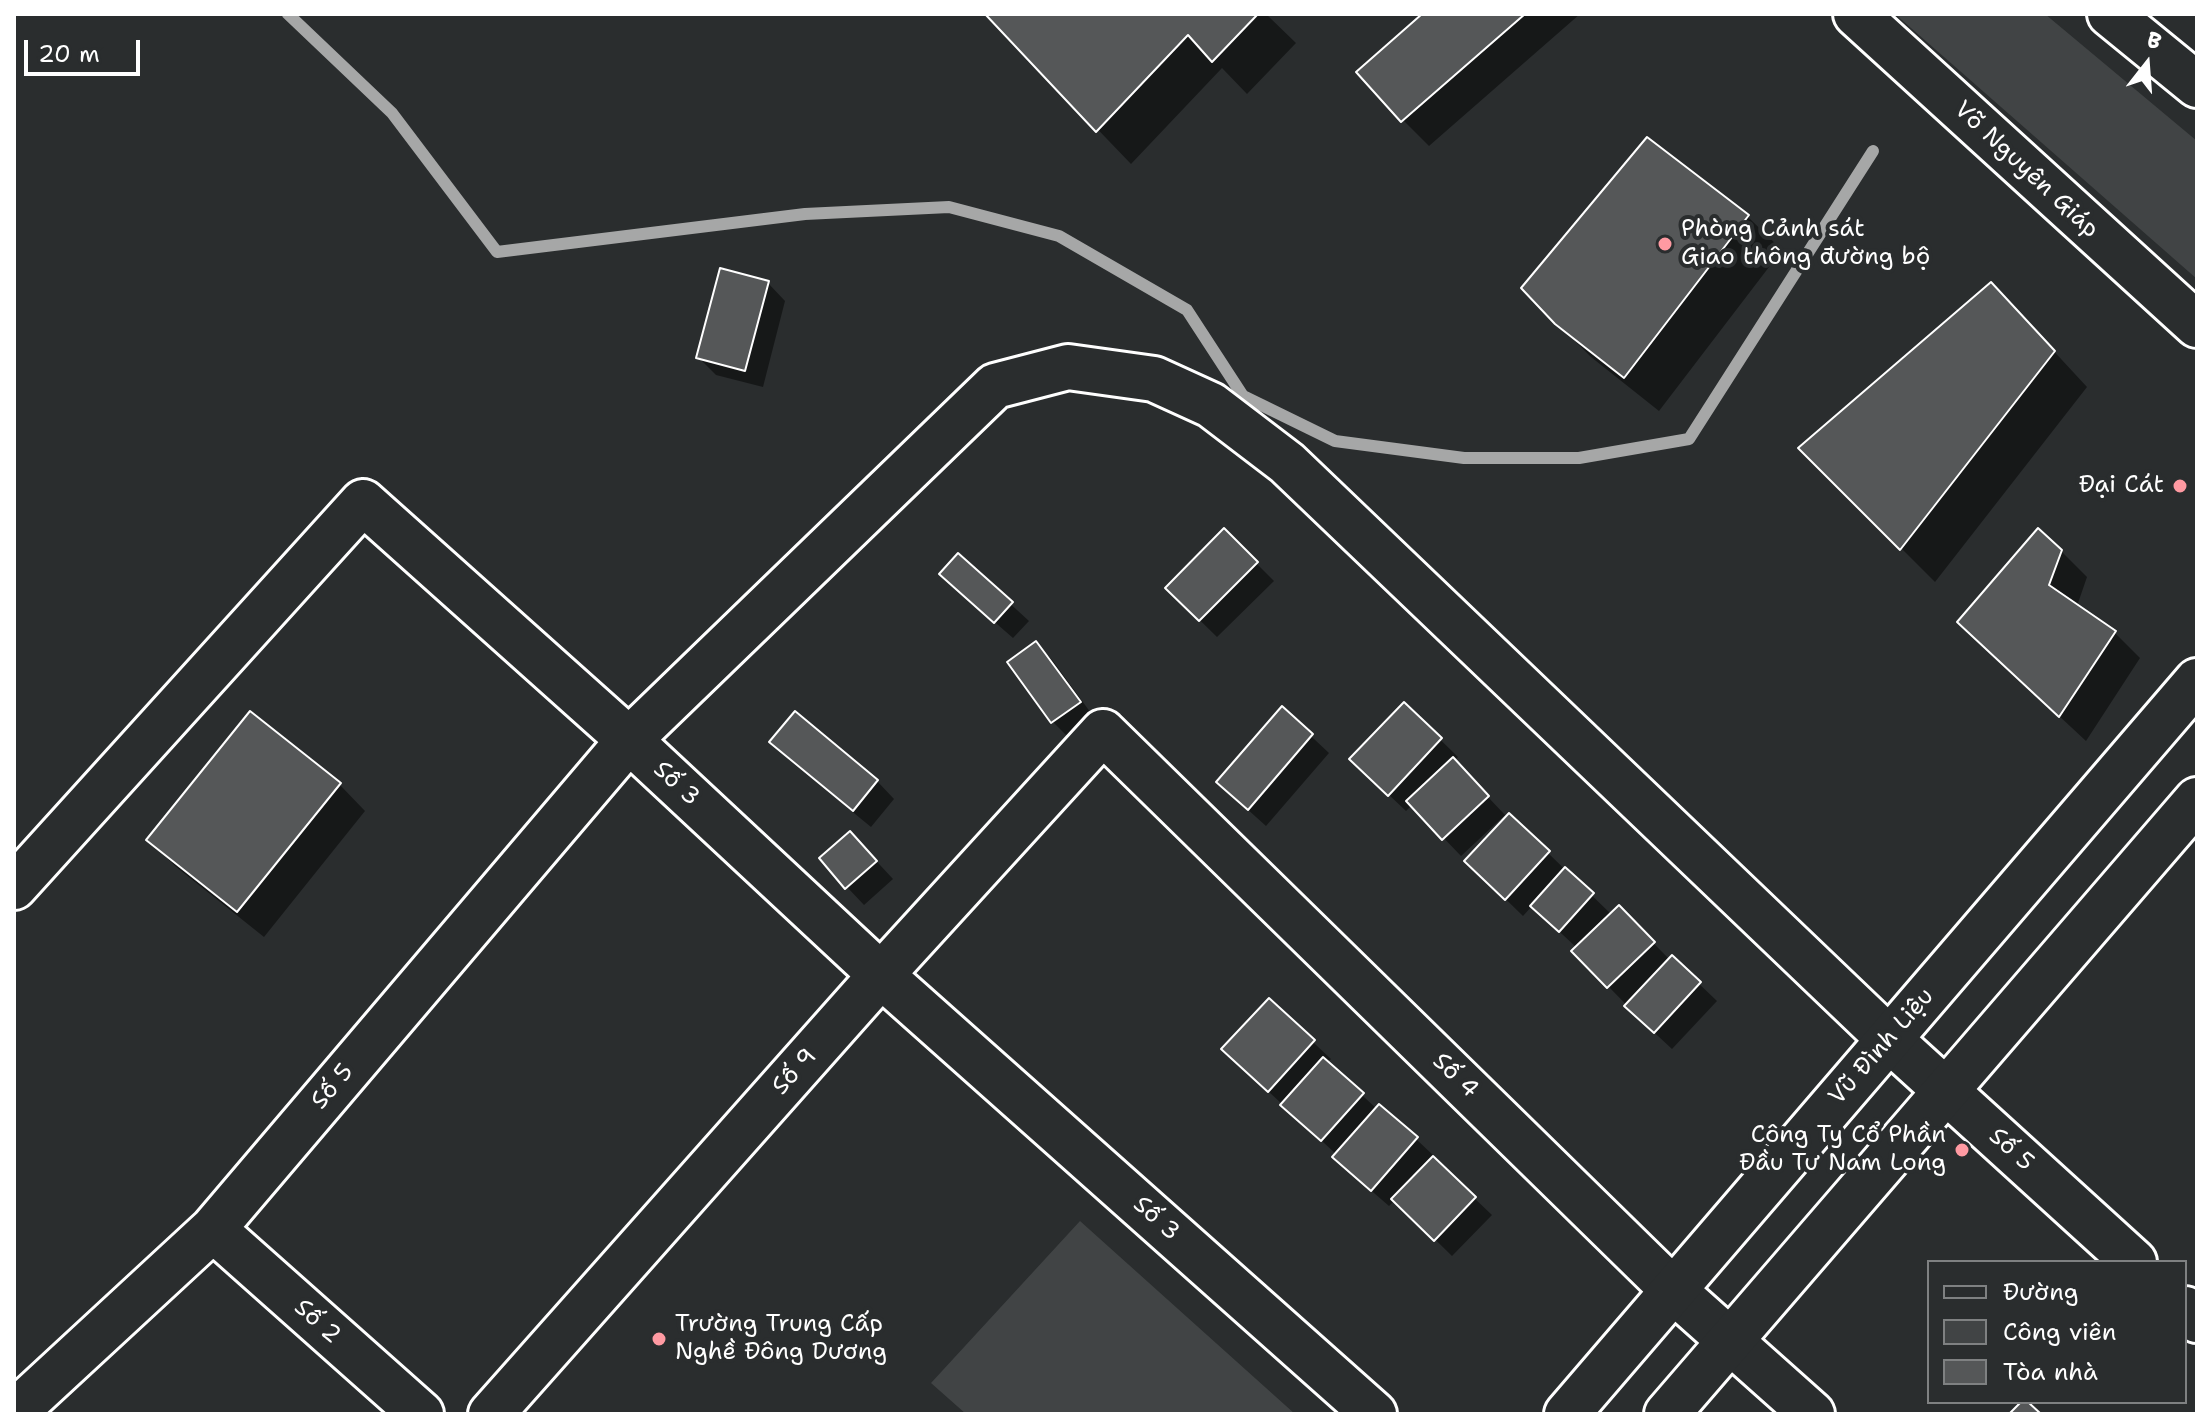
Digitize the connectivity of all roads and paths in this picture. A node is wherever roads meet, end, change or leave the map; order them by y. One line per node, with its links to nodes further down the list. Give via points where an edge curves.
1 (1856, 14): 4 (main road, Võ Nguyên Giáp)
2 (2110, 14): 3 (main road)
3 (2197, 85)
4 (2197, 325)
5 (2197, 681): 11 (main road, Vũ Đình Liệu)
6 (1103, 732): 10 (main road, Số 9); 15 (main road, Số 4)
7 (629, 740): 9 (main road, Số 3, via 363,502); 10 (main road, Số 3); 11 (main road, Số 5, via 995,386 1068,367 1154,379 1211,405 1287,463); 13 (main road, Số 5)
8 (2197, 800): 12 (main road)
9 (14, 887)
10 (881, 975): 19 (main road, Số 9); 20 (main road, Số 3)
11 (1889, 1039): 12 (main road, Số 5); 15 (main road, Vũ Đình Liệu)
12 (1946, 1091): 14 (main road, Số 5); 16 (main road)
13 (213, 1229): 17 (main road, Số 5); 18 (main road, Số 2)
14 (2132, 1260)
15 (1673, 1290): 16 (main road, Số 4); 21 (main road, Vũ Đình Liệu)
16 (1730, 1341): 22 (main road); 23 (main road, Số 4)
17 (14, 1413)
18 (421, 1414)
19 (491, 1414)
20 (1374, 1414)
21 (1567, 1414)
22 (1667, 1414)
23 (1812, 1414)

